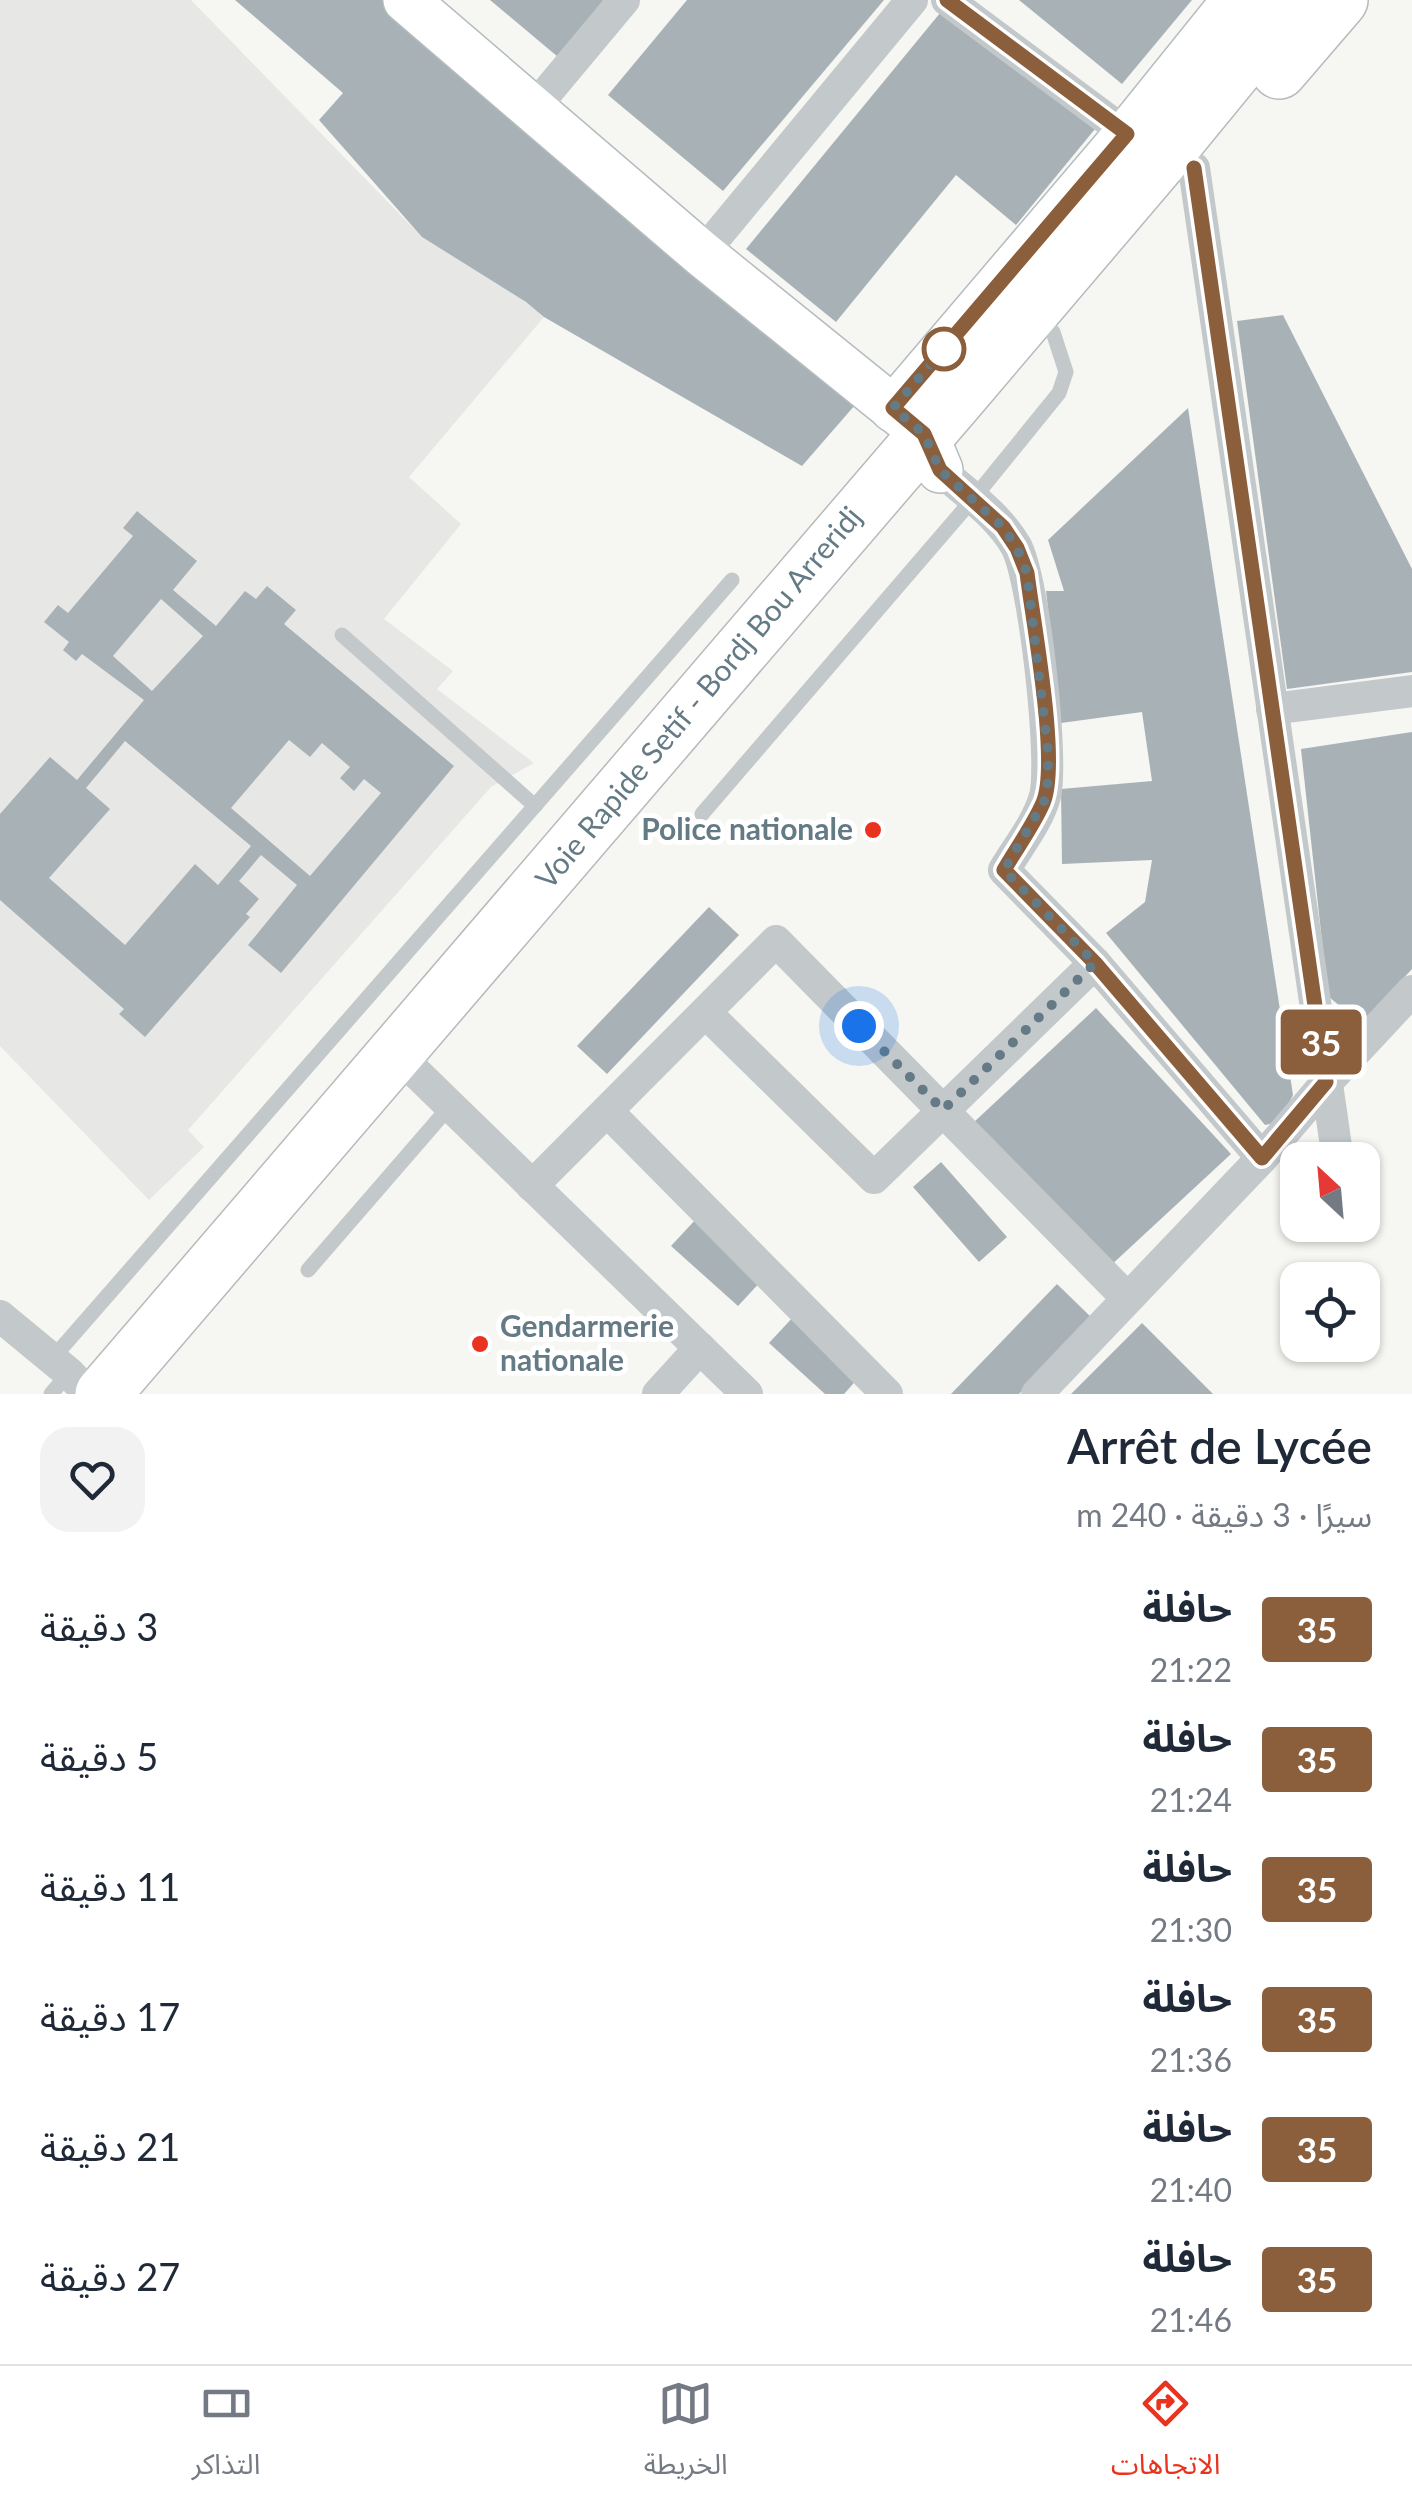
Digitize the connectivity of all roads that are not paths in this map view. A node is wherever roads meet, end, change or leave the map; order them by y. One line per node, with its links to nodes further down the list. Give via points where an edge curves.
1 (406, 0): 8 (street)
2 (624, 0): 8 (street)
3 (912, 0): 11 (street)
4 (947, 0): 9 (street)
5 (1236, 0): 9 (street)
6 (1292, 0): 12 (highway, Voie Rapide Setif - Bordj Bou Arreridj)
7 (1340, 0): 10 (highway, Voie Rapide Setif - Bordj Bou Arreridj)
8 (533, 109): 11 (street)
9 (1127, 134): 12 (street)
10 (1194, 168): 12 (highway, Voie Rapide Setif - Bordj Bou Arreridj, via 1052,332); 16 (street)
11 (702, 254): 12 (street)
12 (933, 453): 18 (lane); 19 (street, via 1003,527 1027,573 1048,751 1044,802 1004,870); 22 (highway, Voie Rapide Setif - Bordj Bou Arreridj)
13 (732, 580): 17 (lane)
14 (342, 635): 17 (lane)
15 (1412, 691): 16 (street)
16 (1272, 709): 23 (street)
17 (535, 806): 33 (lane)
18 (702, 814)
19 (1095, 963): 24 (street); 27 (street)
20 (1412, 991): 23 (street)
21 (706, 1014): 24 (street, via 874,1178); 24 (street, via 776,942); 25 (street)
22 (422, 1078): 28 (street); 29 (lane); 33 (highway, Voie Rapide Setif - Bordj Bou Arreridj); 34 (highway, Voie Rapide Setif - Bordj Bou Arreridj)
23 (1326, 1082): 26 (street); 27 (street)
24 (943, 1110): 30 (street)
25 (607, 1111): 28 (street); 37 (street)
26 (1335, 1142)
27 (1262, 1158): 30 (street)
28 (532, 1186): 32 (street)
29 (308, 1270)
30 (1127, 1298): 38 (street)
31 (0, 1316): 33 (street)
32 (700, 1348): 35 (street); 36 (street)
33 (73, 1383)
34 (152, 1394)
35 (658, 1394)
36 (747, 1394)
37 (887, 1394)
38 (1038, 1394)

